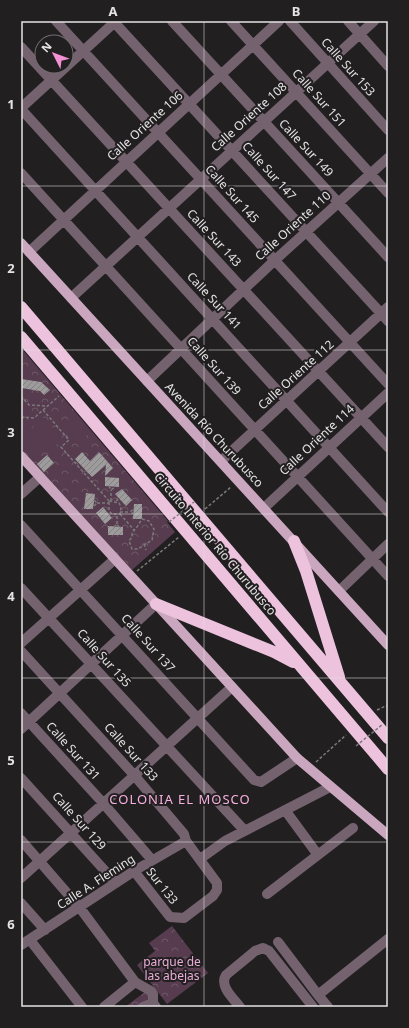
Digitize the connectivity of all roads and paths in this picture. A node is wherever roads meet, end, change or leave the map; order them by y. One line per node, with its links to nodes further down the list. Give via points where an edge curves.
1 (56, 21): 12 (street, Calle Sur 145)
2 (115, 21): 12 (street); 18 (street, Calle Sur 147)
3 (172, 21): 15 (street, Calle Sur 149)
4 (230, 21): 10 (street, Calle Sur 151)
5 (290, 21): 13 (street, Calle Sur 153)
6 (348, 21): 9 (street)
7 (374, 21): 9 (street, Calle Oriente 108)
8 (274, 23): 10 (street, Calle Oriente 106)
9 (359, 34): 13 (street, Calle Oriente 108); 14 (street)
10 (253, 45): 15 (street, Calle Oriente 106); 17 (street, Calle Sur 151)
11 (21, 47): 16 (street, Calle Sur 143)
12 (84, 51): 16 (street); 22 (street, Calle Sur 145)
13 (327, 64): 17 (street, Calle Oriente 108); 21 (street, Calle Sur 153)
14 (388, 66)
15 (221, 74): 18 (street, Calle Oriente 106); 20 (street, Calle Sur 149)
16 (52, 80): 19 (street); 25 (street, Calle Sur 143)
17 (296, 92): 20 (street, Calle Oriente 108); 27 (street, Calle Sur 151)
18 (189, 103): 22 (street, Calle Oriente 106); 23 (street, Calle Sur 147)
19 (21, 108): 29 (street, Calle Sur 141)
20 (264, 121): 23 (street, Calle Oriente 108); 31 (street, Calle Sur 149)
21 (388, 130)
22 (158, 131): 25 (street, Calle Oriente 106); 28 (street, Calle Sur 145)
23 (233, 149): 28 (street, Calle Oriente 108); 34 (street, Calle Sur 147)
24 (388, 158): 27 (street, Calle Oriente 110)
25 (126, 160): 29 (street, Calle Oriente 106); 32 (street, Calle Sur 143)
26 (21, 173): 33 (street, Calle Sur 139)
27 (370, 174): 30 (street, Calle Sur 151); 31 (street, Calle Oriente 110)
28 (200, 179): 32 (street, Calle Oriente 108); 39 (street, Calle Sur 145)
29 (94, 190): 33 (street, Calle Oriente 106); 35 (street, Calle Sur 141)
30 (388, 193)
31 (339, 202): 34 (street, Calle Oriente 110); 38 (street, Calle Sur 149)
32 (168, 208): 35 (street, Calle Oriente 108); 41 (street, Calle Sur 143)
33 (63, 219): 37 (street, Calle Oriente 106); 40 (street, Calle Sur 139)
34 (306, 232): 39 (street, Calle Oriente 110); 44 (street, Calle Sur 147)
35 (137, 237): 40 (street, Calle Oriente 108); 45 (street, Calle Sur 141)
36 (21, 243): 37 (main road, Avenida Río Churubusco)
37 (29, 252): 42 (main road, Avenida Río Churubusco)
38 (388, 257)
39 (275, 260): 41 (street, Calle Oriente 110); 47 (street, Calle Sur 145)
40 (105, 266): 42 (street, Calle Oriente 108); 48 (street, Calle Sur 139)
41 (244, 290): 45 (street, Calle Oriente 110); 49 (street, Calle Sur 143)
42 (71, 298): 50 (main road, Avenida Río Churubusco)
43 (21, 307): 118 (highway, Circuito Interior Río Churubusco)
44 (386, 314): 47 (street, Calle Oriente 112)
45 (212, 318): 48 (street, Calle Oriente 110); 55 (street, Calle Sur 141)
46 (21, 337): 117 (highway, Circuito Interior Río Churubusco)
47 (350, 343): 49 (street, Calle Oriente 112); 51 (street, Calle Sur 145)
48 (180, 349): 50 (street, Calle Oriente 110); 60 (street, Calle Sur 139)
49 (319, 371): 55 (street, Calle Oriente 112); 59 (street, Calle Sur 143)
50 (147, 381): 64 (main road, Avenida Río Churubusco)
51 (388, 384)
52 (388, 393): 59 (street, Calle Oriente 114)
53 (21, 396): 56 (path, via 29,405)
54 (59, 396): 56 (path)
55 (287, 400): 60 (street, Calle Oriente 112); 61 (street, Calle Sur 141)
56 (48, 406): 57 (path)
57 (43, 410): 58 (path, via 34,418); 75 (path, via 69,440 61,447)
58 (21, 417)
59 (361, 417): 61 (street, Calle Oriente 114); 62 (street, Calle Sur 143)
60 (255, 430): 64 (street, Calle Oriente 112); 65 (street, Calle Sur 139)
61 (329, 447): 65 (street, Calle Oriente 114); 87 (street, Calle Sur 141)
62 (388, 447)
63 (21, 456): 66 (main road)
64 (221, 461): 67 (main road, Avenida Río Churubusco)
65 (297, 476): 81 (street, Calle Oriente 114); 103 (street, Calle Sur 139)
66 (40, 477): 71 (street); 104 (main road)
67 (239, 481): 81 (main road, Avenida Río Churubusco); 86 (path)
68 (109, 486): 70 (path)
69 (115, 487): 70 (path)
70 (111, 490): 75 (path)
71 (21, 494)
72 (119, 498): 74 (path)
73 (94, 500): 76 (path)
74 (116, 501): 75 (path); 78 (path)
75 (109, 502): 76 (path); 82 (path)
76 (97, 503): 79 (path)
77 (123, 503): 78 (path)
78 (120, 505): 88 (path)
79 (94, 506)
80 (198, 507): 92 (path, bridge, via 194,502)
81 (264, 508): 99 (main road, Avenida Río Churubusco)
82 (108, 509): 84 (path); 89 (path)
83 (134, 509): 85 (path)
84 (105, 511)
85 (130, 512): 88 (path); 90 (path)
86 (202, 512)
87 (388, 512)
88 (119, 513): 89 (path); 93 (path); 97 (path)
89 (112, 514): 91 (path)
90 (134, 514)
91 (110, 516)
92 (169, 522)
93 (117, 524): 95 (path); 96 (path)
94 (21, 525): 108 (street, Calle Sur 137)
95 (114, 527)
96 (119, 527)
97 (134, 530): 100 (path, via 129,541 130,548 138,549); 100 (path, via 142,519 149,521 154,530 152,540)
98 (180, 536): 105 (path)
99 (294, 541): 109 (main road, Avenida Río Churubusco); 118 (highway)
100 (144, 544): 102 (path)
101 (388, 544): 103 (street)
102 (146, 550)
103 (372, 558): 106 (street, Calle Sur 139); 109 (street)
104 (115, 559): 105 (main road); 108 (street)
105 (130, 576): 110 (main road)
106 (388, 576)
107 (21, 588): 111 (street, Calle Sur 135)
108 (80, 589): 111 (street); 112 (street, Calle Sur 137)
109 (339, 591): 114 (main road, Avenida Río Churubusco)
110 (156, 604): 112 (street); 117 (highway, via 274,652); 119 (main road)
111 (49, 618): 113 (street); 116 (street, Calle Sur 135)
112 (123, 635): 116 (street); 124 (street, Calle Sur 137)
113 (21, 643)
114 (388, 645)
115 (21, 651): 120 (street, Calle Sur 133)
116 (92, 664): 120 (street); 130 (street, Calle Sur 135)
117 (302, 668): 134 (highway, Circuito Interior Río Churubusco)
118 (341, 682): 129 (highway, Circuito Interior Río Churubusco)
119 (232, 687): 124 (street); 132 (main road)
120 (60, 693): 125 (street); 135 (street, Calle Sur 133)
121 (388, 705): 122 (path)
122 (373, 712)
123 (21, 713): 125 (street, Calle Sur 131)
124 (197, 717): 130 (street); 132 (street, Calle Sur 137, via 254,780 261,782)
125 (29, 722): 127 (street); 138 (street, Calle Sur 131)
126 (383, 724): 131 (path, bridge)
127 (21, 729)
128 (347, 734): 133 (path)
129 (388, 738)
130 (166, 746): 135 (street); 141 (street, Calle Sur 135)
131 (356, 746)
132 (297, 758): 133 (main road)
133 (309, 769): 137 (main road)
134 (388, 769)
135 (134, 775): 138 (street); 145 (street, Calle Sur 133, via 184,834)
136 (21, 778): 142 (street, Calle Sur 129)
137 (330, 787): 139 (street); 143 (main road)
138 (103, 803): 142 (street); 148 (street, Calle Sur 131)
139 (285, 810): 141 (street); 146 (street)
140 (353, 828): 146 (street)
141 (244, 830): 147 (street)
142 (72, 832): 149 (street); 152 (street, Calle Sur 129)
143 (388, 835)
144 (21, 840): 149 (street)
145 (186, 842): 147 (street, Calle Sur 133); 148 (street, Calle A. Fleming)
146 (318, 854): 153 (street)
147 (200, 859): 156 (street, Calle Sur 133, via 217,883 217,890 184,918)
148 (152, 860): 150 (street, Calle A. Fleming)
149 (40, 861): 151 (street); 155 (street)
150 (134, 871): 152 (street, Calle A. Fleming); 156 (street, Sur 133)
151 (21, 878)
152 (116, 883): 155 (street, Calle A. Fleming)
153 (268, 894)
154 (21, 903): 157 (street)
155 (80, 908): 157 (street, Calle A. Fleming); 162 (street)
156 (170, 917)
157 (45, 930): 159 (street, Calle A. Fleming)
158 (388, 939): 163 (street)
159 (30, 940): 161 (street, Calle A. Fleming); 165 (street)
160 (278, 942): 163 (street)
161 (21, 945)
162 (135, 982): 164 (street, via 153,994); 166 (street)
163 (318, 994): 169 (street)
164 (151, 1006)
165 (82, 1007)
166 (104, 1007)
167 (240, 1007): 168 (street, via 223,985 223,980 255,951 263,948 269,951)
168 (313, 1007)
169 (328, 1007)

